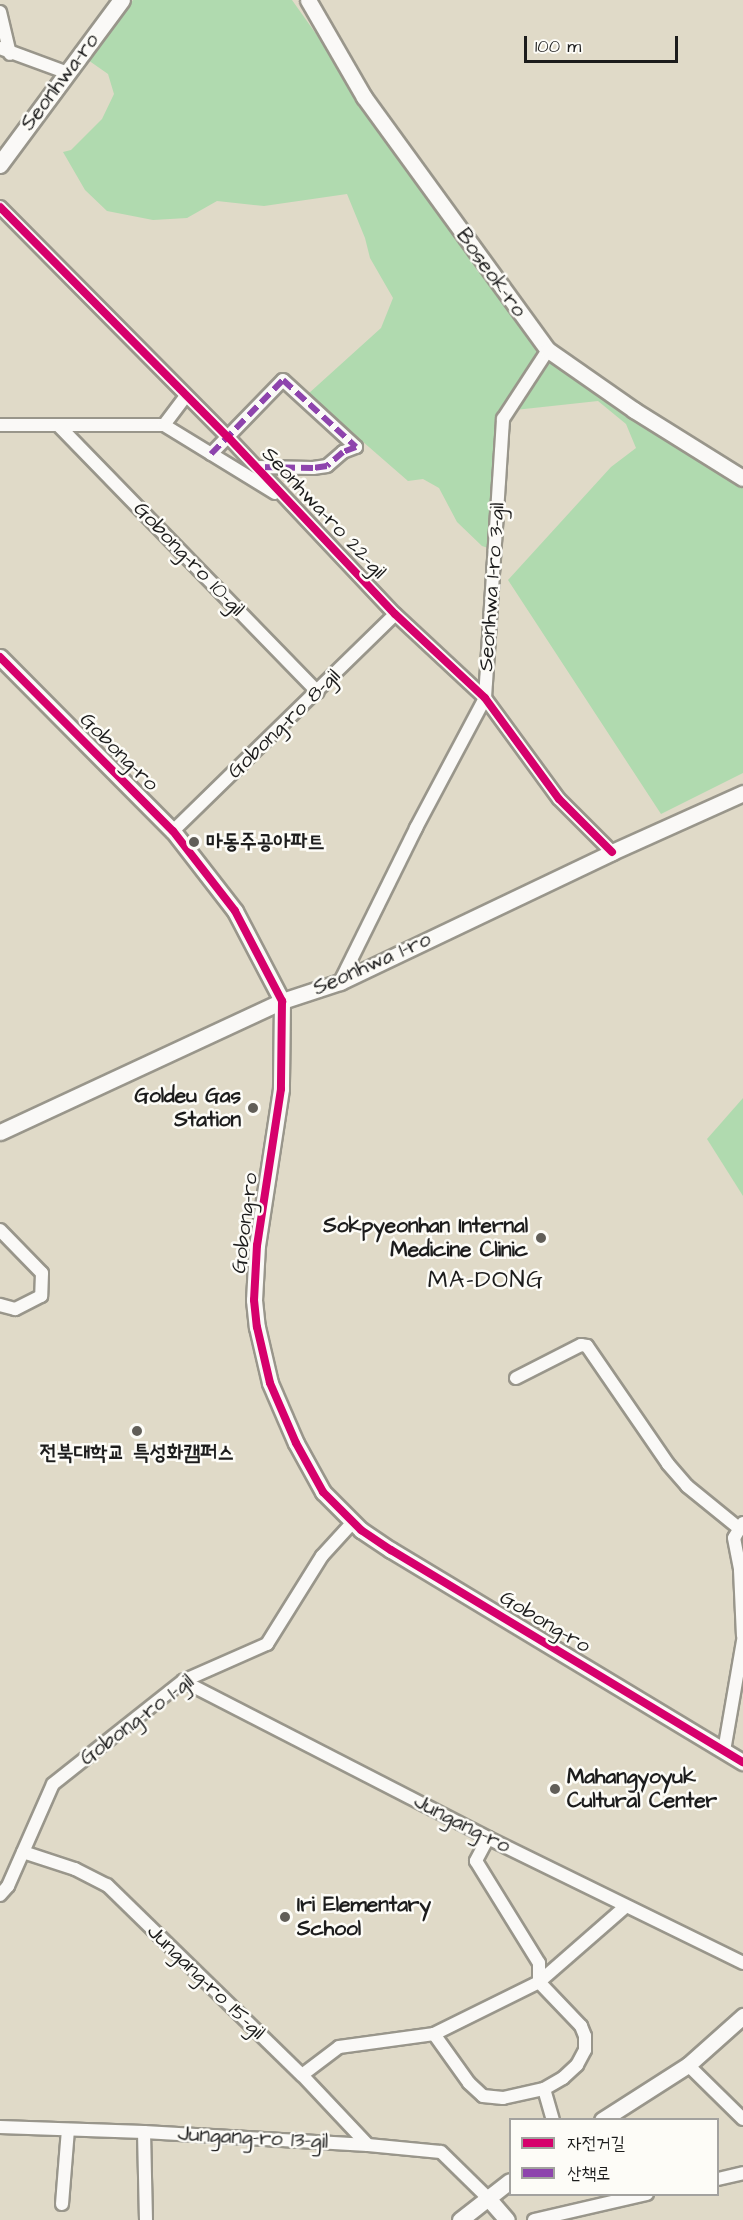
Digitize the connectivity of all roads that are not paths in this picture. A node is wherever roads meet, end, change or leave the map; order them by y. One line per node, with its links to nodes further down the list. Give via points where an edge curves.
1 (122, 0): 5 (main road, Seonhwa-ro)
2 (308, 0): 8 (street, Boseok-ro, via 364,97)
3 (0, 12): 4 (street)
4 (5, 51): 5 (street)
5 (68, 73): 6 (main road, Seonhwa-ro)
6 (0, 165)
7 (0, 207): 9 (street, Seonhwa-ro 22-gil)
8 (548, 350): 16 (street, Boseok-ro); 21 (street, Seonhwa 1-ro 3-gil, via 503,418)
9 (186, 396): 11 (street); 13 (street, Seonhwa-ro 22-gil)
10 (0, 425): 12 (street)
11 (164, 425): 12 (street); 14 (street)
12 (58, 426): 20 (street, Gobong-ro 10-gil)
13 (228, 437): 14 (street); 15 (street, Seonhwa-ro 22-gil); 15 (street, via 283,380 356,447 327,466)
14 (211, 454): 17 (street)
15 (257, 466): 17 (street, Seonhwa-ro 22-gil)
16 (743, 478)
17 (284, 498): 18 (street, Seonhwa-ro 22-gil)
18 (395, 614): 20 (street, Gobong-ro 8-gil); 21 (street, Seonhwa-ro 22-gil)
19 (0, 657): 23 (street, Gobong-ro)
20 (318, 692): 23 (street, Gobong-ro 8-gil)
21 (485, 698): 24 (street, Seonhwa-ro 22-gil, via 559,799); 25 (street, Seonhwa 1-ro 3-gil)
22 (743, 793): 24 (street, Seonhwa 1-ro)
23 (173, 831): 26 (street, Gobong-ro, via 235,911)
24 (612, 852): 25 (street, Seonhwa 1-ro)
25 (340, 982): 26 (street, Seonhwa 1-ro)
26 (282, 1001): 27 (street, Seonhwa 1-ro); 31 (street, Gobong-ro, via 281,1089 257,1245 257,1327 270,1383 296,1443 323,1492)
27 (0, 1132)
28 (0, 1230): 29 (street, via 42,1273 41,1296 15,1309)
29 (0, 1305)
30 (516, 1377): 32 (street, via 581,1344 587,1346 668,1464 687,1486)
31 (354, 1522): 35 (street, Gobong-ro 1-gil, via 322,1556 267,1644); 36 (street, Gobong-ro, via 391,1550)
32 (741, 1526): 33 (street, via 734,1538 740,1570)
33 (743, 1636)
34 (743, 1641): 36 (street)
35 (183, 1681): 38 (street, Jungang-ro); 39 (street, Gobong-ro 1-gil, via 53,1784)
36 (724, 1751): 37 (street, Gobong-ro)
37 (743, 1762)
38 (488, 1838): 41 (street, Jungang-ro); 43 (street, via 476,1861 539,1963)
39 (23, 1852): 40 (street, Gobong-ro 1-gil); 47 (street, Jungang-ro 15-gil, via 75,1869 107,1885)
40 (0, 1895)
41 (626, 1907): 42 (street, Jungang-ro); 43 (street)
42 (743, 1963)
43 (540, 1982): 45 (street); 48 (street, via 581,2026 585,2036 585,2050 577,2065)
44 (743, 2016): 46 (street)
45 (434, 2034): 47 (street, via 339,2048); 48 (street, via 483,2096 503,2098)
46 (688, 2065): 49 (street); 51 (street)
47 (302, 2075): 55 (street, Jungang-ro 15-gil)
48 (544, 2089): 50 (street)
49 (741, 2114)
50 (552, 2118)
51 (605, 2118)
52 (0, 2127): 53 (street, Jungang-ro 13-gil)
53 (68, 2130): 54 (street, Jungang-ro 13-gil); 61 (street)
54 (144, 2132): 55 (street, Jungang-ro 13-gil); 62 (street)
55 (368, 2145): 60 (street, Jungang-ro 13-gil, via 441,2152)
56 (743, 2173): 57 (street)
57 (719, 2179)
58 (509, 2182): 60 (street)
59 (638, 2196): 65 (street)
60 (487, 2197): 63 (street); 64 (street)
61 (62, 2204)
62 (146, 2220)
63 (460, 2220)
64 (507, 2220)
65 (534, 2220)

